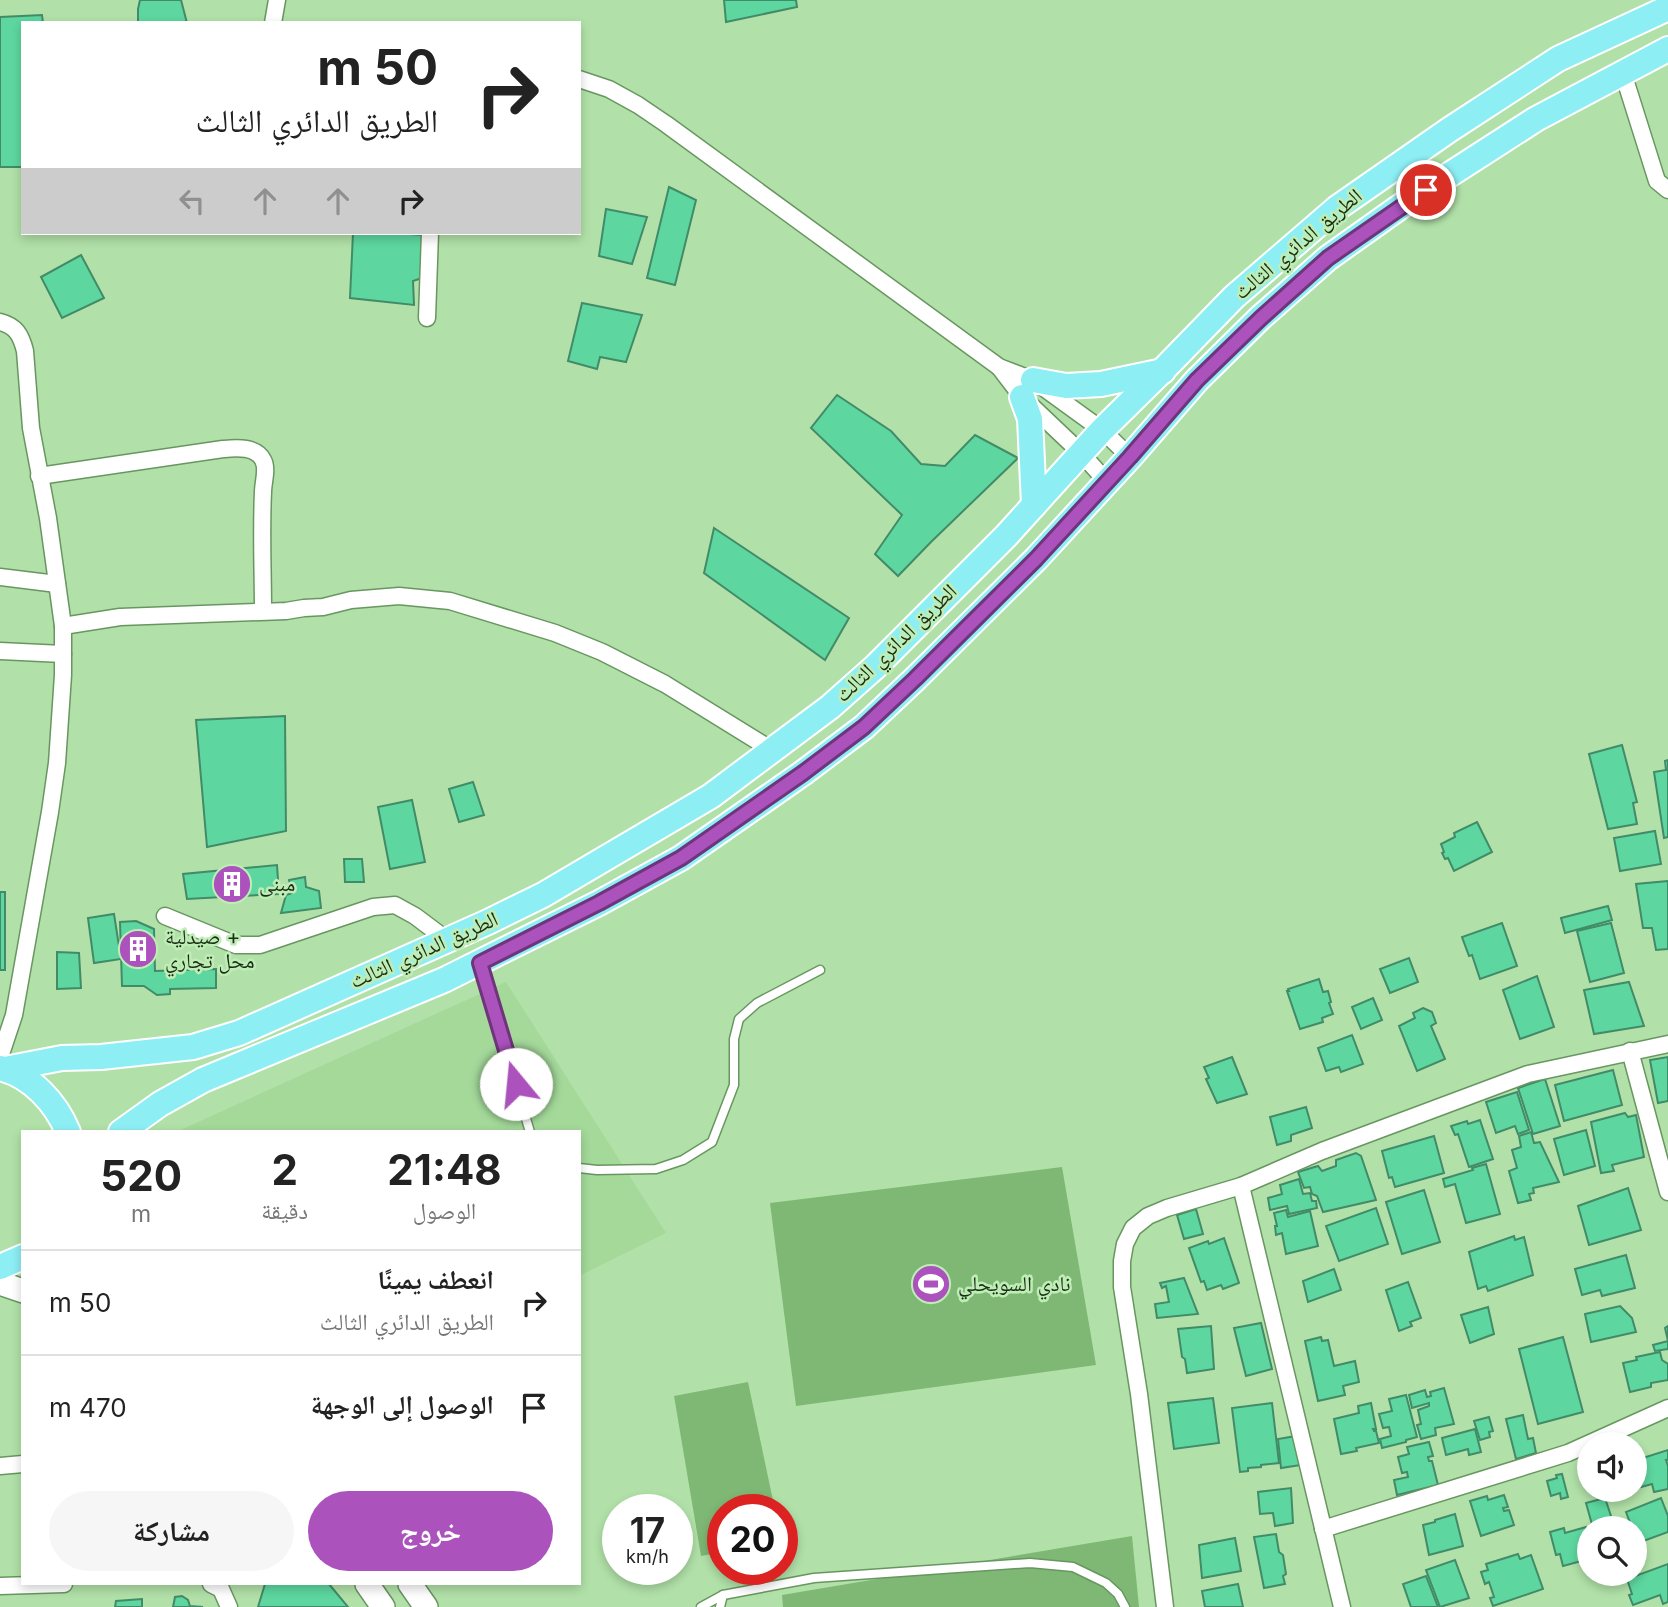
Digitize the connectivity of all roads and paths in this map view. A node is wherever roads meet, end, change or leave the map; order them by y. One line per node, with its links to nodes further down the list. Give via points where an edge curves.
1 (277, 0): 3 (street)
2 (1668, 8): 11 (main road, الطريق الدائري الثالث, via 1558,59 1337,208 1234,297)
3 (273, 21)
4 (1668, 49): 5 (main road, الطريق الدائري الثالث)
5 (1623, 73): 7 (street, via 1657,181); 15 (main road, الطريق الدائري الثالث, via 1536,119 1328,258 1197,380)
6 (581, 80): 12 (street, via 609,89 666,124)
7 (1668, 190)
8 (430, 235): 9 (street)
9 (427, 318)
10 (0, 322): 16 (street, via 14,327 25,351)
11 (1163, 370): 12 (main road, via 1101,384); 13 (main road, الطريق الدائري الثالث)
12 (1027, 388): 13 (street); 14 (street); 18 (main road)
13 (1102, 430): 14 (main road, الطريق الدائري الثالث); 15 (street)
14 (1081, 453): 17 (street); 18 (main road, الطريق الدائري الثالث)
15 (1130, 457): 17 (main road, الطريق الدائري الثالث)
16 (39, 476): 20 (street); 21 (street, via 223,449 251,450 262,458 265,468)
17 (1107, 482): 28 (main road, الطريق الدائري الثالث, via 1036,559 864,727 681,858)
18 (1034, 505): 25 (main road, الطريق الدائري الثالث, via 875,667)
19 (0, 577): 20 (street)
20 (57, 584): 22 (street)
21 (263, 611): 22 (street, via 120,617); 25 (street, via 399,596 450,601 602,652 665,684)
22 (63, 626): 24 (street)
23 (0, 651): 24 (street)
24 (63, 654): 32 (street, via 50,811)
25 (772, 750): 27 (main road, الطريق الدائري الثالث, via 711,796 562,884)
26 (165, 916): 27 (street, via 236,945 260,944 373,907 395,905)
27 (447, 940): 32 (main road, الطريق الدائري الثالث, via 239,1033 193,1047)
28 (480, 963): 34 (main road, الطريق الدائري الثالث, via 203,1080); 35 (lane)
29 (820, 970): 36 (lane, via 757,1003 739,1019 734,1085 712,1142 683,1160 656,1169)
30 (1668, 1044): 31 (street)
31 (1630, 1051): 37 (street, via 1528,1074); 38 (street)
32 (2, 1065): 33 (main road, via 39,1090)
33 (67, 1130)
34 (124, 1130)
35 (529, 1130)
36 (581, 1168)
37 (1241, 1186): 46 (street); 59 (street, via 1147,1216 1133,1228 1125,1244 1125,1315)
38 (1668, 1192)
39 (21, 1258): 40 (main road)
40 (0, 1267)
41 (0, 1283): 42 (street)
42 (21, 1290)
43 (1668, 1408): 46 (street, via 1568,1452)
44 (21, 1464): 45 (street)
45 (0, 1466)
46 (1323, 1529): 60 (street)
47 (27, 1585): 51 (street)
48 (213, 1585): 53 (street, via 221,1589)
49 (368, 1585): 54 (street)
50 (411, 1585): 55 (street)
51 (0, 1586)
52 (723, 1595): 56 (lane); 57 (lane); 58 (lane, via 814,1578 1030,1563 1073,1567 1105,1584)
53 (229, 1607)
54 (383, 1607)
55 (426, 1607)
56 (701, 1607)
57 (720, 1607)
58 (1125, 1607)
59 (1165, 1607)
60 (1342, 1607)

